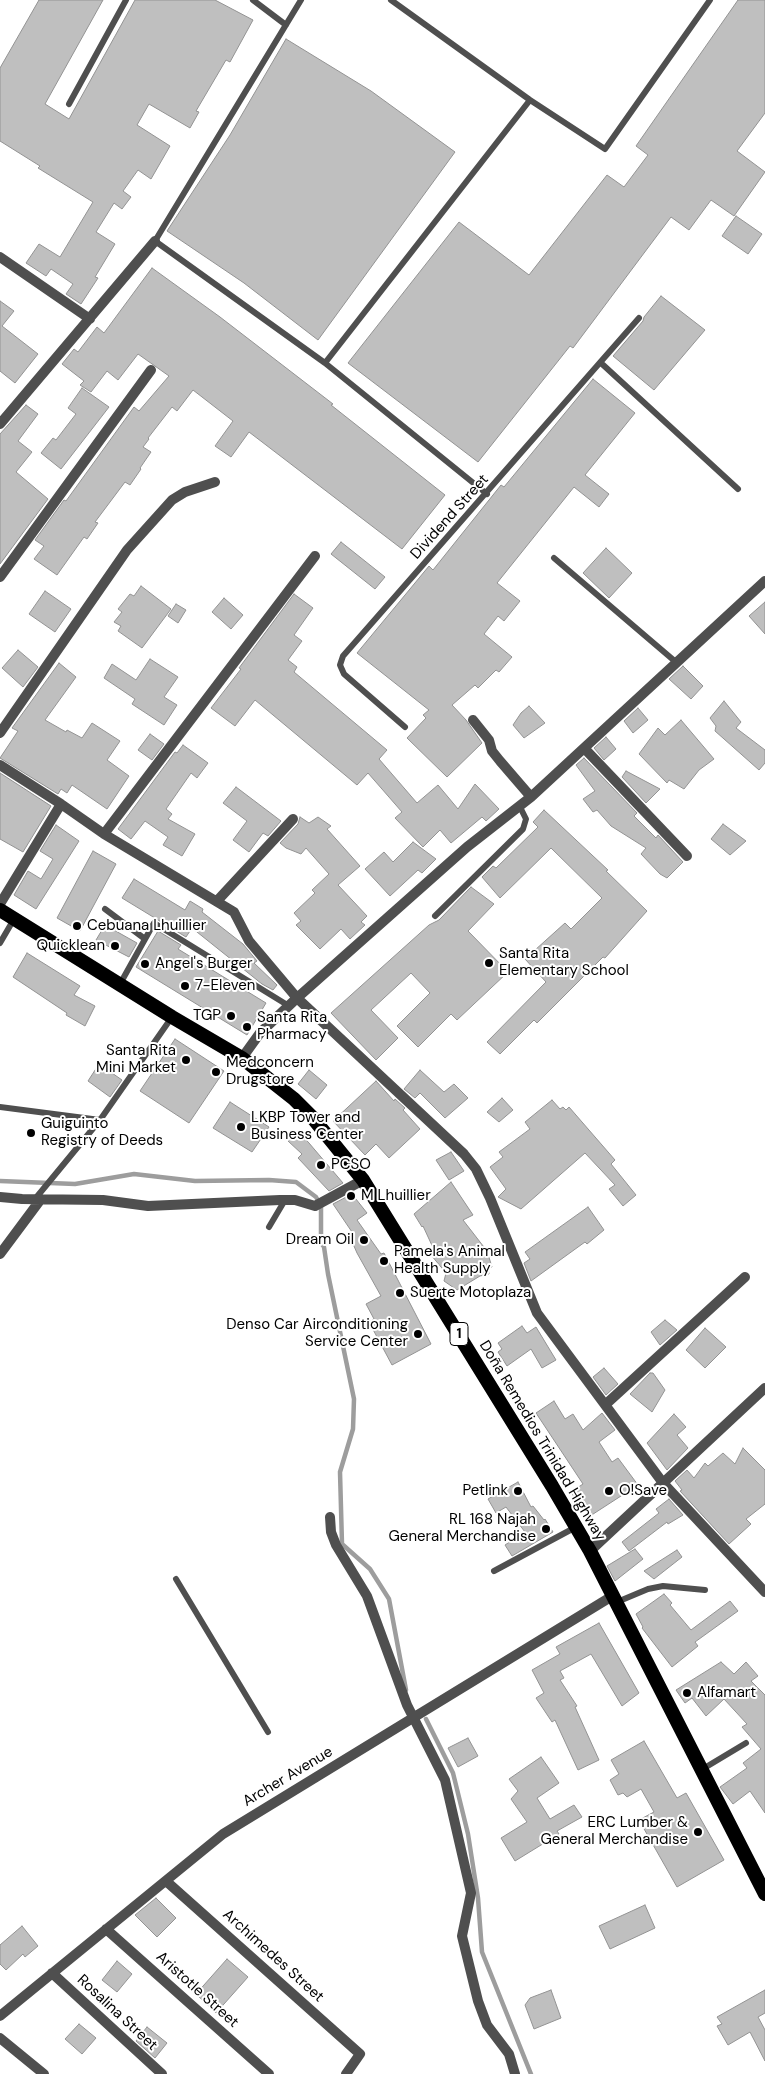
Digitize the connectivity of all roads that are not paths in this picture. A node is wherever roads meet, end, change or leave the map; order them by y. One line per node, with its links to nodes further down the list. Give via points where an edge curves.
1 (126, 0): 8 (lane)
2 (253, 0): 6 (lane)
3 (301, 0): 6 (lane)
4 (391, 0): 7 (lane)
5 (710, 0): 7 (lane, via 605,149)
6 (286, 25): 9 (lane)
7 (530, 100): 13 (lane)
8 (69, 104)
9 (155, 241): 12 (street); 13 (lane)
10 (0, 257): 12 (street)
11 (639, 318): 14 (lane, Dividend Street)
12 (90, 319): 16 (street)
13 (325, 363): 19 (lane)
14 (601, 363): 18 (lane); 19 (lane, Dividend Street)
15 (151, 370): 22 (street)
16 (0, 424)
17 (215, 482): 27 (street, via 172,500 127,550)
18 (738, 488)
19 (487, 494): 26 (lane, Dividend Street, via 343,656 340,665 344,674)
20 (315, 556): 34 (street)
21 (554, 558): 24 (lane)
22 (0, 577)
23 (765, 581): 24 (street)
24 (676, 663): 28 (street)
25 (473, 720): 30 (street, via 489,740 492,751)
26 (405, 727)
27 (0, 733)
28 (584, 748): 30 (street); 35 (street)
29 (0, 765): 31 (street)
30 (531, 796): 32 (street)
31 (61, 804): 34 (street); 37 (street)
32 (519, 806): 40 (lane, via 526,819 523,830); 45 (street, via 467,847)
33 (293, 819): 36 (street)
34 (104, 834): 36 (street)
35 (687, 856)
36 (217, 902): 45 (street, via 234,912 249,941)
37 (0, 904)
38 (0, 910): 41 (highway, Doña Remedios Trinidad Highway / 1)
39 (105, 910): 42 (lane)
40 (435, 916)
41 (14, 919): 43 (lane); 44 (highway, Doña Remedios Trinidad Highway / 1)
42 (145, 939): 44 (lane); 46 (lane, via 154,924)
43 (0, 943)
44 (120, 984): 47 (highway, Doña Remedios Trinidad Highway / 1)
45 (297, 998): 46 (street); 59 (street, via 464,1154 476,1169 537,1312)
46 (288, 1006): 48 (street, via 260,1033)
47 (172, 1017): 48 (highway, Doña Remedios Trinidad Highway / 1); 50 (lane)
48 (242, 1058): 51 (highway, Doña Remedios Trinidad Highway / 1, via 294,1099)
49 (0, 1107): 50 (lane)
50 (100, 1120): 53 (lane, via 43,1188)
51 (364, 1180): 54 (street, via 315,1206); 62 (highway, Doña Remedios Trinidad Highway / 1)
52 (0, 1197): 53 (street)
53 (38, 1199): 54 (street, via 104,1200 148,1206); 56 (street)
54 (285, 1200): 55 (lane)
55 (269, 1227)
56 (0, 1254)
57 (745, 1277): 59 (street)
58 (765, 1388): 60 (street)
59 (606, 1405): 60 (street)
60 (663, 1483): 63 (street); 67 (street)
61 (330, 1517): 69 (street, via 336,1545 367,1596 390,1663)
62 (576, 1527): 63 (highway, Doña Remedios Trinidad Highway / 1); 64 (lane)
63 (590, 1551): 68 (highway, Doña Remedios Trinidad Highway / 1)
64 (494, 1571)
65 (176, 1580): 70 (lane)
66 (705, 1590): 68 (lane, via 663,1586)
67 (765, 1592)
68 (615, 1599): 69 (street, Archer Avenue); 72 (highway, Doña Remedios Trinidad Highway / 1)
69 (414, 1718): 73 (street, Archer Avenue, via 223,1834); 83 (street, via 445,1780 463,1853 471,1893 462,1936 478,2001 487,2025 509,2054)
70 (268, 1732)
71 (746, 1744): 72 (lane)
72 (701, 1770): 74 (highway, Doña Remedios Trinidad Highway / 1)
73 (166, 1881): 75 (street, Archer Avenue); 82 (street, Archimedes Street, via 360,2054)
74 (765, 1894)
75 (106, 1929): 76 (street, Archer Avenue); 81 (street, Aristotle Street)
76 (52, 1973): 77 (street, Archer Avenue); 80 (street, Rosalina Street)
77 (0, 2016)
78 (0, 2038): 79 (street)
79 (44, 2074)
80 (162, 2074)
81 (269, 2074)
82 (346, 2074)
83 (515, 2074)

